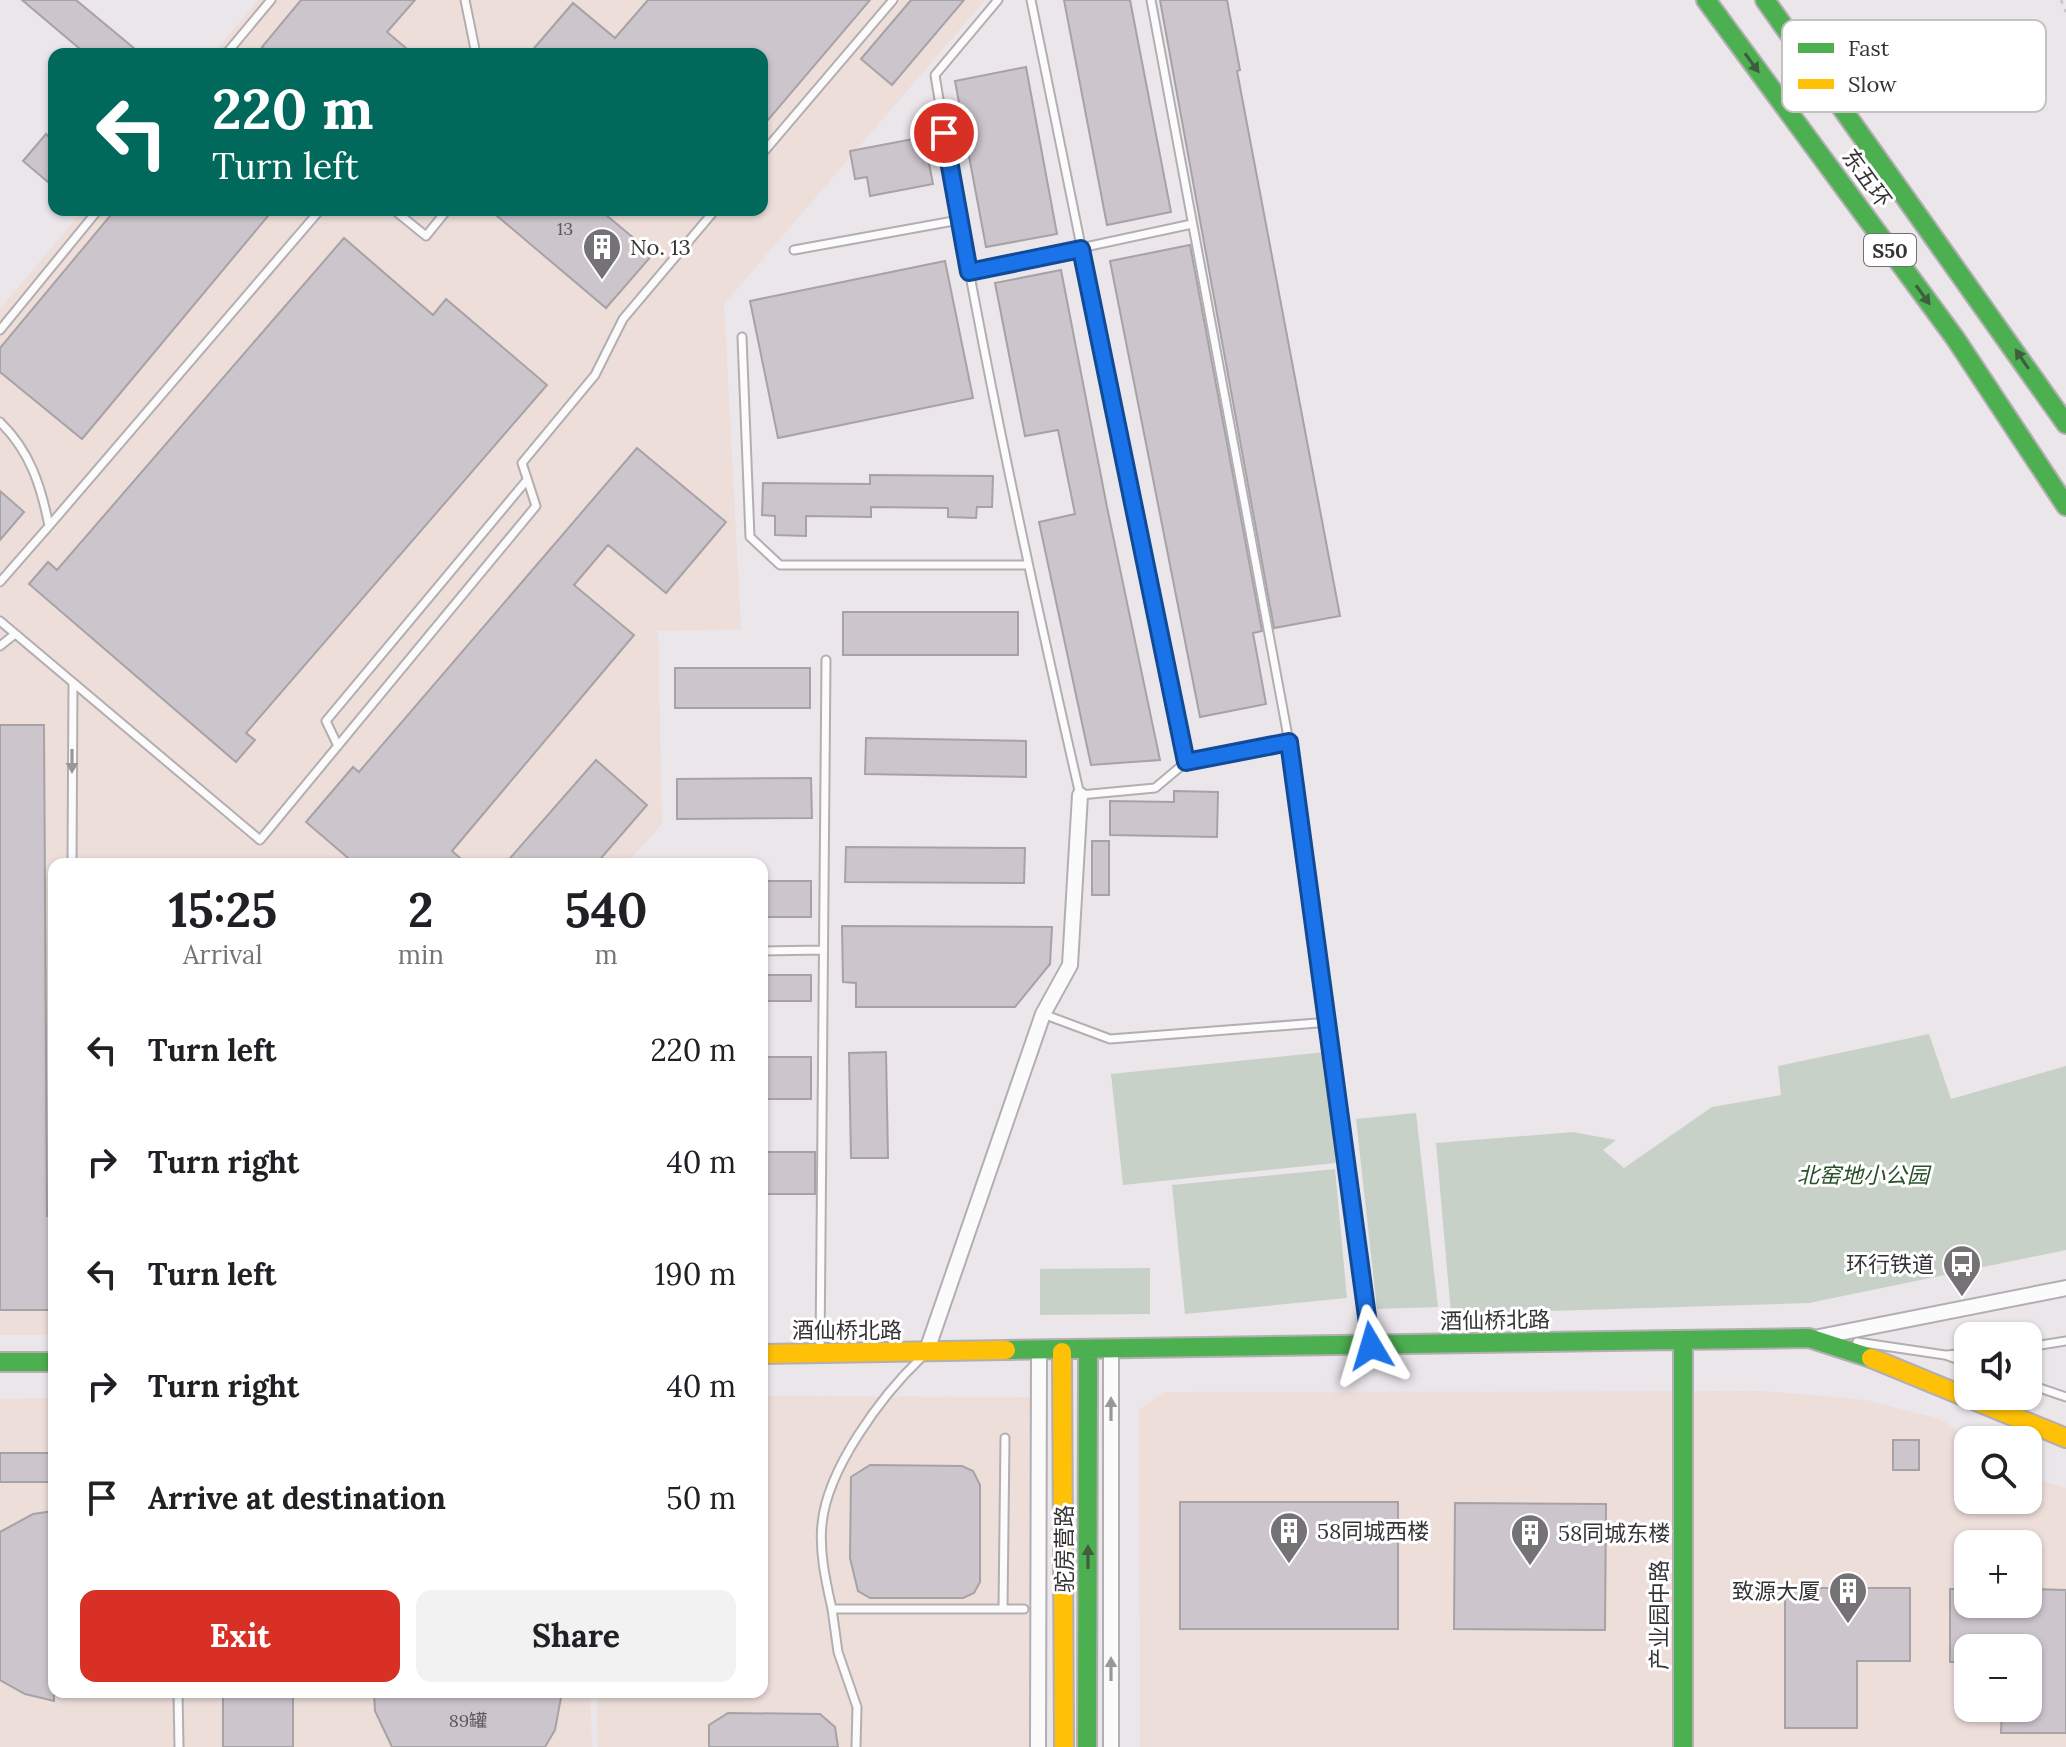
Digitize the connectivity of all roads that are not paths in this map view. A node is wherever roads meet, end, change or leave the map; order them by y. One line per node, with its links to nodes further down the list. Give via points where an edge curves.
1 (271, 0): 10 (lane)
2 (465, 0): 11 (lane)
3 (893, 0): 15 (lane)
4 (998, 0): 21 (lane, via 935,75)
5 (1031, 0): 23 (lane)
6 (1151, 0): 22 (lane)
7 (1706, 0): 12 (main road, 东五环 / S50, one-way to 12)
8 (1765, 0): 9 (main road, 东五环 / S50, one-way to 8)
9 (1782, 24)
10 (231, 48)
11 (475, 48)
12 (1782, 103)
13 (1789, 112): 31 (main road, 东五环 / S50, one-way to 31, via 1955,338)
14 (1845, 112): 29 (main road, 东五环 / S50, one-way to 14)
15 (768, 147)
16 (93, 216): 26 (lane)
17 (315, 216): 32 (lane)
18 (401, 216): 19 (lane, via 426,236)
19 (442, 216)
20 (710, 216): 30 (lane, via 623,319 595,375 522,463)
21 (959, 220): 24 (lane); 25 (lane)
22 (1192, 224): 23 (lane); 40 (lane)
23 (1081, 249): 25 (lane); 42 (lane)
24 (794, 250)
25 (969, 272): 33 (lane)
26 (0, 330)
27 (742, 337): 33 (lane, via 750,537 780,565)
28 (0, 422): 32 (lane, via 17,439 41,485)
29 (2066, 424)
30 (527, 480): 41 (lane, via 536,506); 41 (lane, via 326,721)
31 (2066, 506)
32 (49, 526): 34 (lane)
33 (1027, 565): 43 (lane)
34 (0, 582)
35 (0, 621): 36 (lane)
36 (15, 634): 37 (lane); 39 (lane)
37 (0, 646)
38 (826, 660): 45 (lane)
39 (73, 683): 41 (lane, via 260,840); 44 (lane, one-way to 44)
40 (1289, 742): 42 (lane); 48 (lane)
41 (338, 746)
42 (1186, 762): 43 (lane, via 1155,788)
43 (1080, 795): 47 (street, via 1070,965)
44 (72, 858)
45 (823, 950): 46 (lane); 61 (lane)
46 (768, 951)
47 (1043, 1014): 48 (lane, via 1110,1039); 59 (street)
48 (1330, 1022): 54 (lane)
49 (2066, 1288): 50 (street)
50 (1809, 1338): 51 (main road, 酒仙桥北路); 63 (lane); 70 (main road, 酒仙桥北路, via 1852,1350)
51 (1683, 1340): 54 (main road, 酒仙桥北路); 81 (main road, 产业园中路)
52 (2066, 1341): 53 (lane)
53 (2042, 1345)
54 (1371, 1346): 55 (main road, 酒仙桥北路)
55 (1111, 1351): 58 (main road, 酒仙桥北路); 80 (street, one-way to 55)
56 (1039, 1352): 57 (main road, 酒仙桥北路); 59 (main road, 酒仙桥北路); 77 (street)
57 (1062, 1352): 58 (main road, 酒仙桥北路); 78 (main road, 驼房营路)
58 (1088, 1352): 79 (main road, 驼房营路, one-way to 58)
59 (926, 1353): 61 (main road, 酒仙桥北路); 71 (lane, via 895,1383 830,1491 822,1524)
60 (768, 1354): 61 (main road, 酒仙桥北路)
61 (820, 1354)
62 (1954, 1354): 63 (lane)
63 (1945, 1355): 64 (lane)
64 (1954, 1358)
65 (0, 1362): 66 (main road)
66 (48, 1362)
67 (2042, 1389): 68 (lane)
68 (2066, 1397)
69 (1005, 1438): 72 (lane)
70 (2066, 1438)
71 (832, 1609): 72 (lane); 76 (lane, via 838,1652 857,1707)
72 (1003, 1609): 73 (lane)
73 (1024, 1609)
74 (178, 1698): 75 (lane)
75 (179, 1747)
76 (856, 1747)
77 (1038, 1747)
78 (1064, 1747)
79 (1087, 1747)
80 (1111, 1747)
81 (1683, 1747)

